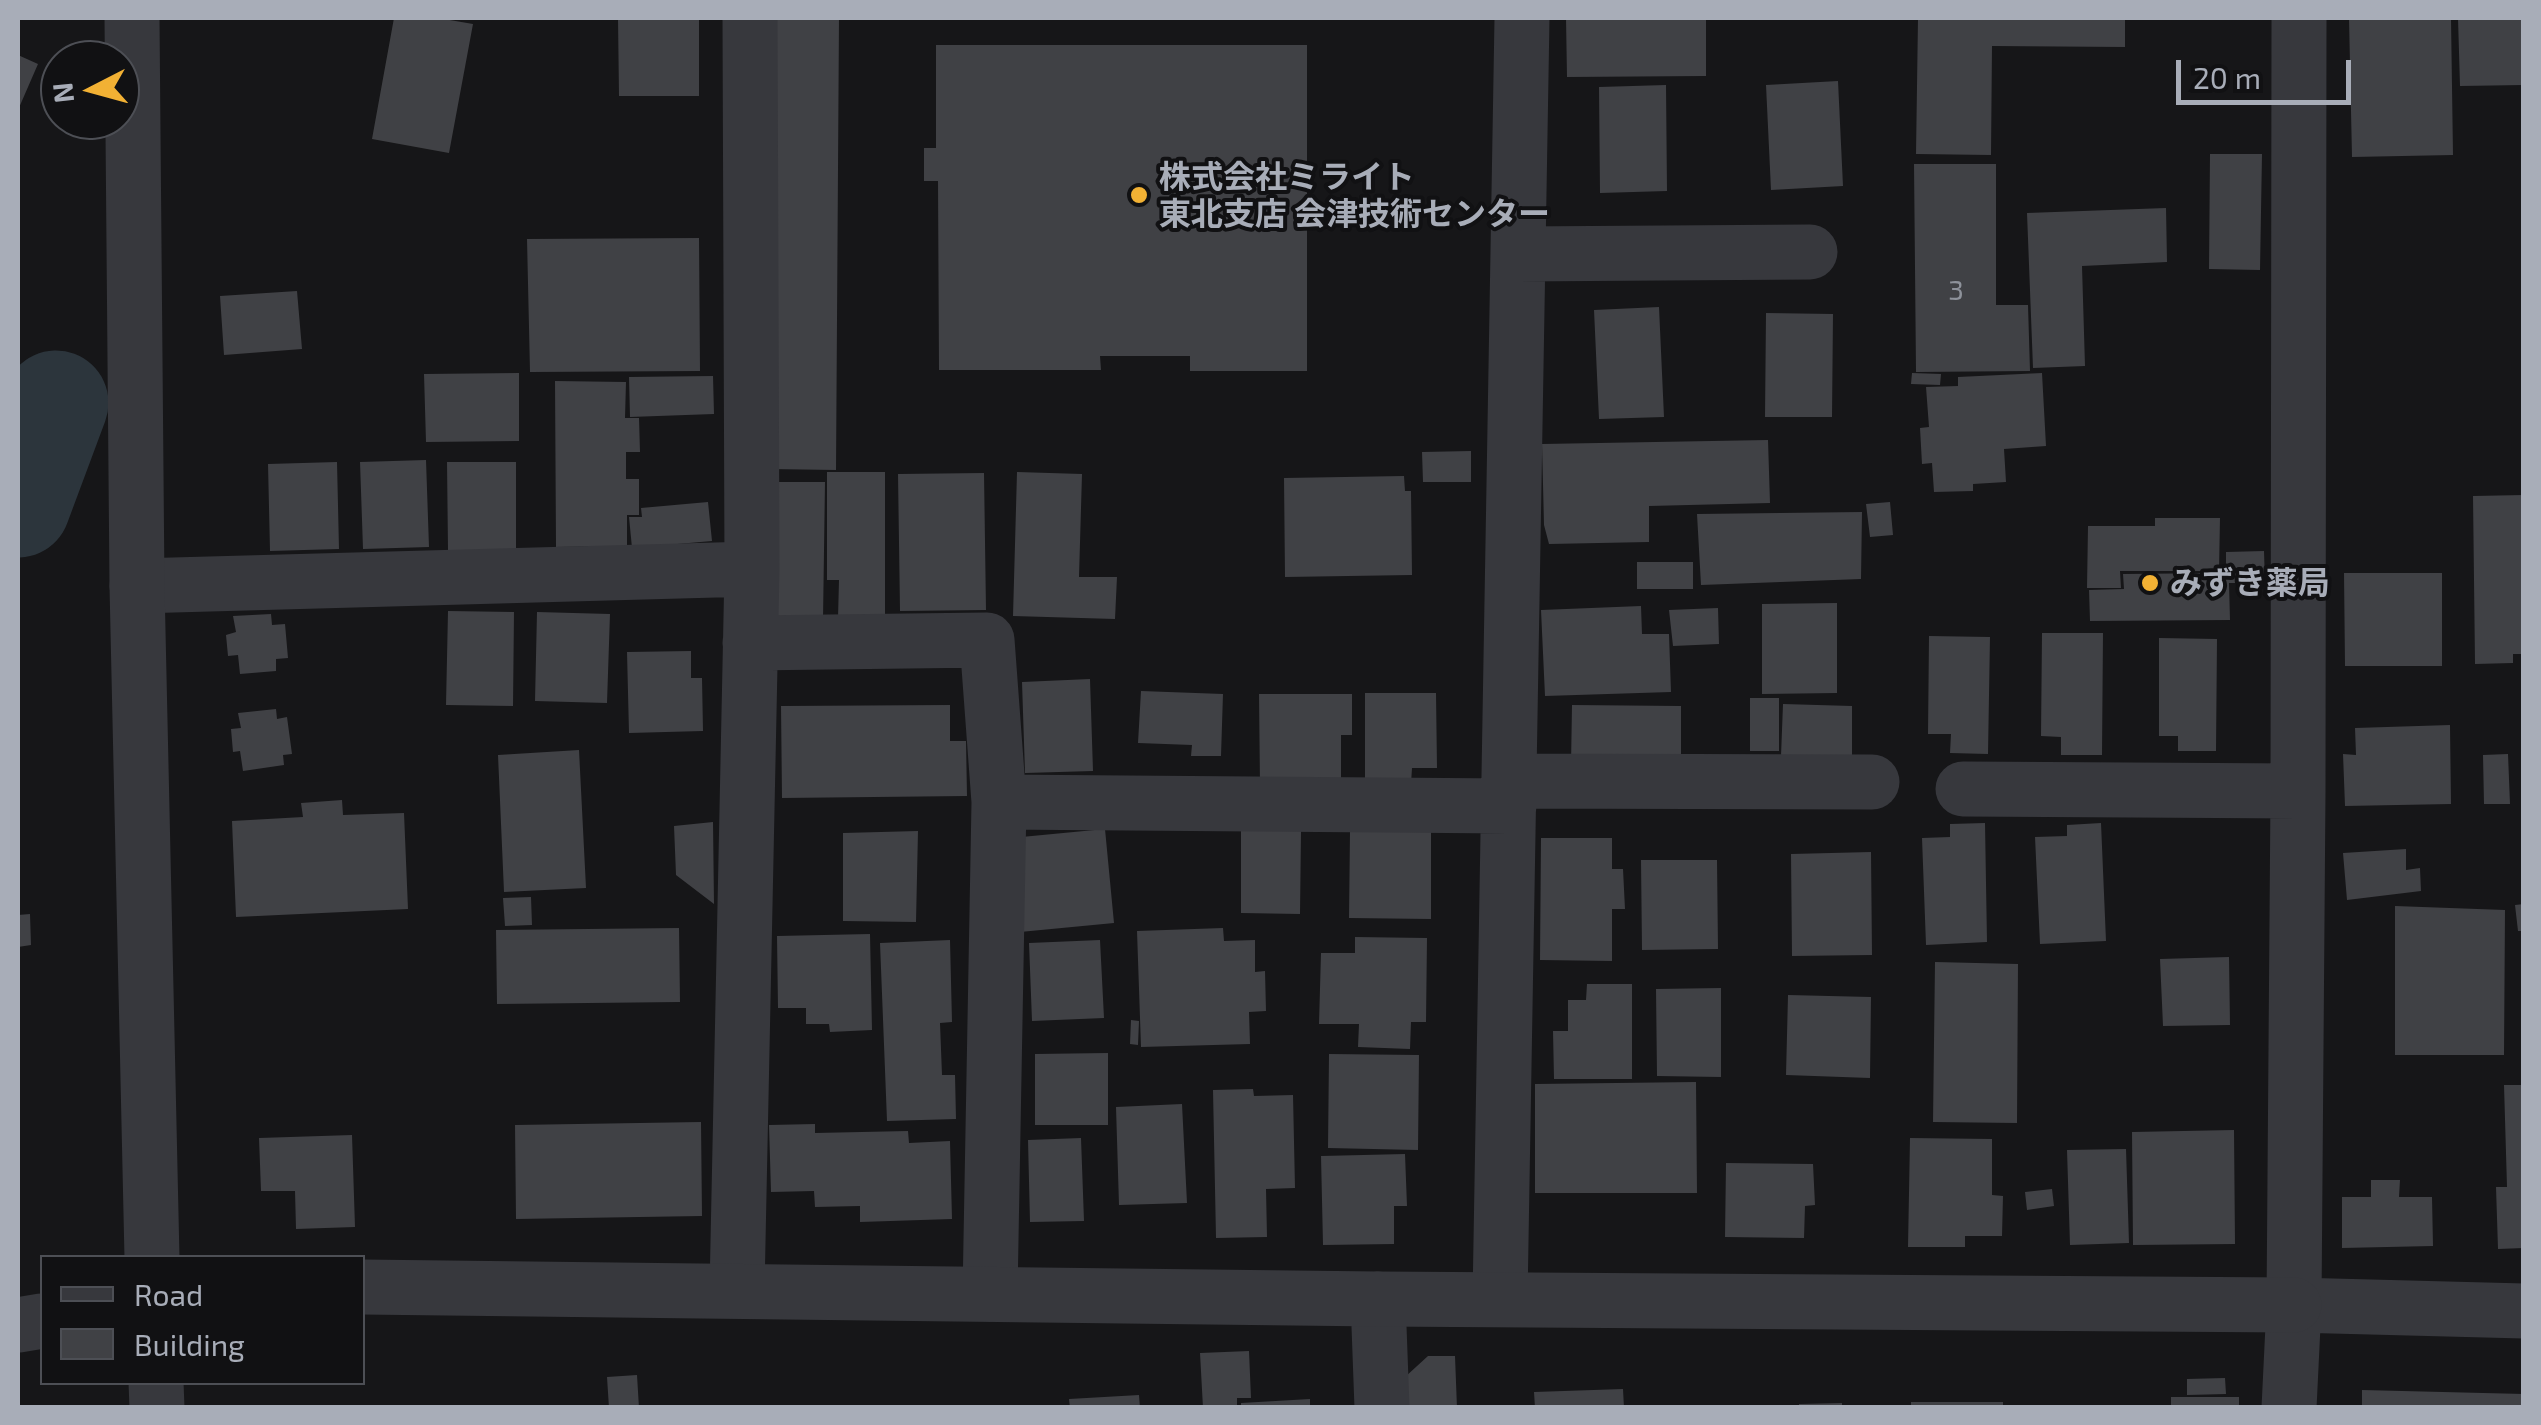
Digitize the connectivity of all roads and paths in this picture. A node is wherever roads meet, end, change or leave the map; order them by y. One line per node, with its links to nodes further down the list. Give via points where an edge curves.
1 (132, 18): 8 (street)
2 (750, 18): 7 (street)
3 (1522, 18): 6 (street)
4 (2300, 18): 12 (street)
5 (1810, 252): 6 (street)
6 (1518, 254): 13 (street)
7 (752, 569): 8 (street); 9 (street)
8 (137, 586): 15 (street)
9 (750, 642): 14 (street, via 987,640); 17 (street)
10 (1872, 782): 13 (street)
11 (1963, 789): 12 (street)
12 (2298, 791): 21 (street)
13 (1509, 793): 14 (street); 19 (street)
14 (999, 802): 18 (street)
15 (152, 1255)
16 (365, 1287): 17 (street)
17 (736, 1290): 18 (street)
18 (990, 1294): 20 (street)
19 (1500, 1299): 20 (street); 21 (street)
20 (1378, 1300): 23 (street)
21 (2294, 1305): 22 (street); 24 (street)
22 (2524, 1312)
23 (1382, 1408)
24 (2288, 1408)

